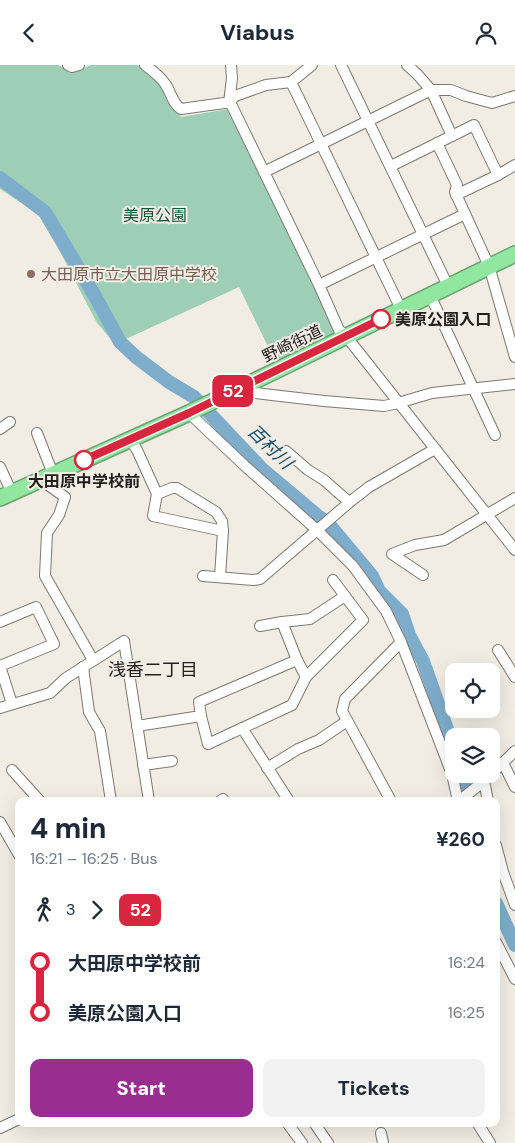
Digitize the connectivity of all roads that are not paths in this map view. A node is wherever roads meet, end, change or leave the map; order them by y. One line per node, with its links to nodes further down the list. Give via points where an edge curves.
1 (68, 65): 2 (street)
2 (79, 65)
3 (145, 65): 11 (street, via 165,83 181,109)
4 (231, 65): 11 (street)
5 (312, 65): 8 (street)
6 (341, 65): 12 (street)
7 (406, 65): 9 (street)
8 (291, 82): 11 (street, via 266,85 235,96); 14 (street)
9 (431, 90): 10 (street, via 451,90 492,103); 12 (street); 13 (street)
10 (515, 96)
11 (229, 103): 18 (street)
12 (369, 121): 14 (street); 17 (street)
13 (452, 136): 15 (street); 19 (street, via 474,125)
14 (321, 143): 18 (street); 24 (street)
15 (437, 143): 17 (street); 20 (street, via 457,185)
16 (515, 165): 19 (street)
17 (391, 166): 22 (street)
18 (264, 172): 26 (street)
19 (498, 175): 20 (street)
20 (456, 195): 21 (street)
21 (465, 214): 22 (street); 25 (street)
22 (423, 234): 24 (street); 27 (street)
23 (515, 253): 25 (highway, 野崎街道)
24 (375, 257): 26 (street); 29 (street)
25 (489, 266): 27 (highway, 野崎街道); 31 (street)
26 (319, 285): 30 (street, via 339,330)
27 (448, 286): 28 (highway, 野崎街道)
28 (430, 295): 29 (highway, 野崎街道); 34 (street)
29 (401, 309): 30 (highway, 野崎街道)
30 (346, 336): 33 (highway, 野崎街道); 35 (street)
31 (515, 357)
32 (515, 384): 34 (street)
33 (242, 387): 35 (street, via 256,393 324,401 384,406); 36 (highway, 野崎街道)
34 (473, 389): 35 (street, via 432,393); 40 (street)
35 (398, 403): 42 (street)
36 (192, 411): 41 (highway, 野崎街道); 51 (street, via 245,466)
37 (10, 422): 38 (street)
38 (0, 429)
39 (37, 433): 45 (street)
40 (495, 435)
41 (130, 439): 45 (highway, 野崎街道); 46 (street)
42 (435, 449): 49 (street); 50 (street)
43 (286, 451): 49 (street)
44 (0, 467): 47 (street)
45 (47, 477): 47 (highway, 野崎街道); 64 (street, via 64,497 59,515 47,533 45,576)
46 (157, 494): 52 (street, via 177,488 216,512 222,521); 52 (street, via 153,517)
47 (6, 495)
48 (515, 498): 50 (street)
49 (349, 502): 51 (street)
50 (487, 514): 53 (street); 54 (street, via 444,540 415,545 392,554)
51 (317, 530): 56 (street, via 260,579); 62 (street, via 353,566 386,611)
52 (223, 531): 56 (street)
53 (515, 550)
54 (423, 575)
55 (203, 576): 56 (street)
56 (220, 577)
57 (333, 580): 58 (street)
58 (345, 596): 60 (street, via 310,619); 68 (street, via 363,620)
59 (0, 622): 66 (street, via 36,607 54,644)
60 (282, 622): 61 (street); 65 (street)
61 (260, 626)
62 (401, 642): 73 (street, via 345,699 342,711); 89 (street)
63 (498, 650): 69 (street)
64 (93, 660): 67 (street); 74 (street, via 124,641)
65 (297, 660): 68 (street); 72 (street, via 199,703)
66 (0, 666): 70 (street)
67 (83, 667): 70 (street, via 50,693); 85 (street, via 89,712 100,731)
68 (306, 677): 75 (street, via 292,705)
69 (515, 677)
70 (12, 705): 71 (street)
71 (0, 708)
72 (202, 716): 74 (street); 75 (street, via 208,744)
73 (348, 721): 80 (street); 88 (street)
74 (137, 726): 79 (street)
75 (242, 728): 80 (street)
76 (515, 751): 78 (street)
77 (172, 761): 79 (street)
78 (503, 763): 82 (street); 83 (street)
79 (143, 765): 86 (street)
80 (267, 768): 87 (street)
81 (12, 770): 84 (street)
82 (481, 784): 90 (street); 91 (street)
83 (515, 787)
84 (36, 797)
85 (110, 797)
86 (148, 797)
87 (286, 797)
88 (389, 797)
89 (459, 797)
90 (464, 797)
91 (486, 797)
92 (0, 822): 93 (street)
93 (15, 849)
94 (500, 860): 95 (street)
95 (515, 905)
96 (500, 951): 97 (street)
97 (515, 979)
98 (15, 1121): 102 (street)
99 (290, 1127): 103 (street)
100 (317, 1127): 104 (street)
101 (480, 1127): 105 (street)
102 (0, 1128)
103 (302, 1143)
104 (328, 1143)
105 (490, 1143)

